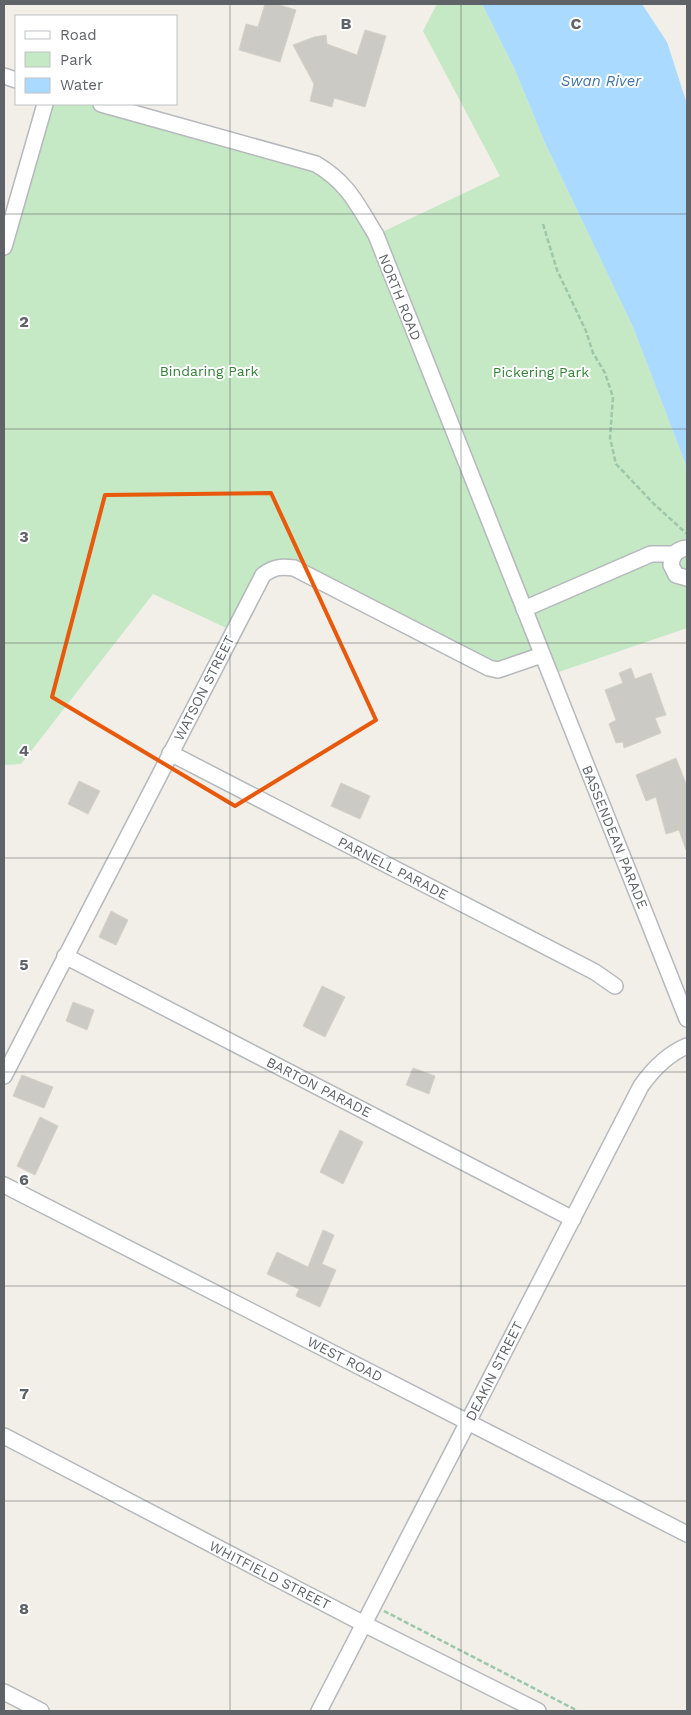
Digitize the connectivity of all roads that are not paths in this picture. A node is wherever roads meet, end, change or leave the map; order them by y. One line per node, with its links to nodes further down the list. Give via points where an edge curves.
1 (45, 105): 3 (street)
2 (105, 105): 6 (street, NORTH ROAD, via 316,164 334,174 352,195 376,235)
3 (4, 247)
4 (680, 551): 5 (street, via 671,565 681,577); 6 (street, via 651,554)
5 (687, 578)
6 (524, 609): 7 (street, NORTH ROAD)
7 (542, 655): 8 (street, WATSON STREET, via 498,670 489,668 294,568 277,567 263,575 256,586); 11 (street, BASSENDEAN PARADE)
8 (170, 753): 9 (street, WATSON STREET); 10 (street, PARNELL PARADE, via 595,972)
9 (65, 956): 14 (street, WATSON STREET); 16 (street, BARTON PARADE)
10 (615, 986)
11 (684, 1001): 12 (street, BASSENDEAN PARADE)
12 (687, 1019)
13 (687, 1046): 16 (street, DEAKIN STREET, via 661,1063 641,1086)
14 (4, 1076)
15 (4, 1185): 17 (street, WEST ROAD)
16 (573, 1219): 17 (street, DEAKIN STREET)
17 (468, 1422): 19 (street, WEST ROAD); 20 (street, DEAKIN STREET)
18 (4, 1436): 20 (street, WHITFIELD STREET)
19 (687, 1534)
20 (364, 1624): 23 (street, DEAKIN STREET); 24 (street, WHITFIELD STREET)
21 (4, 1692): 22 (street)
22 (41, 1711)
23 (319, 1711)
24 (538, 1711)

